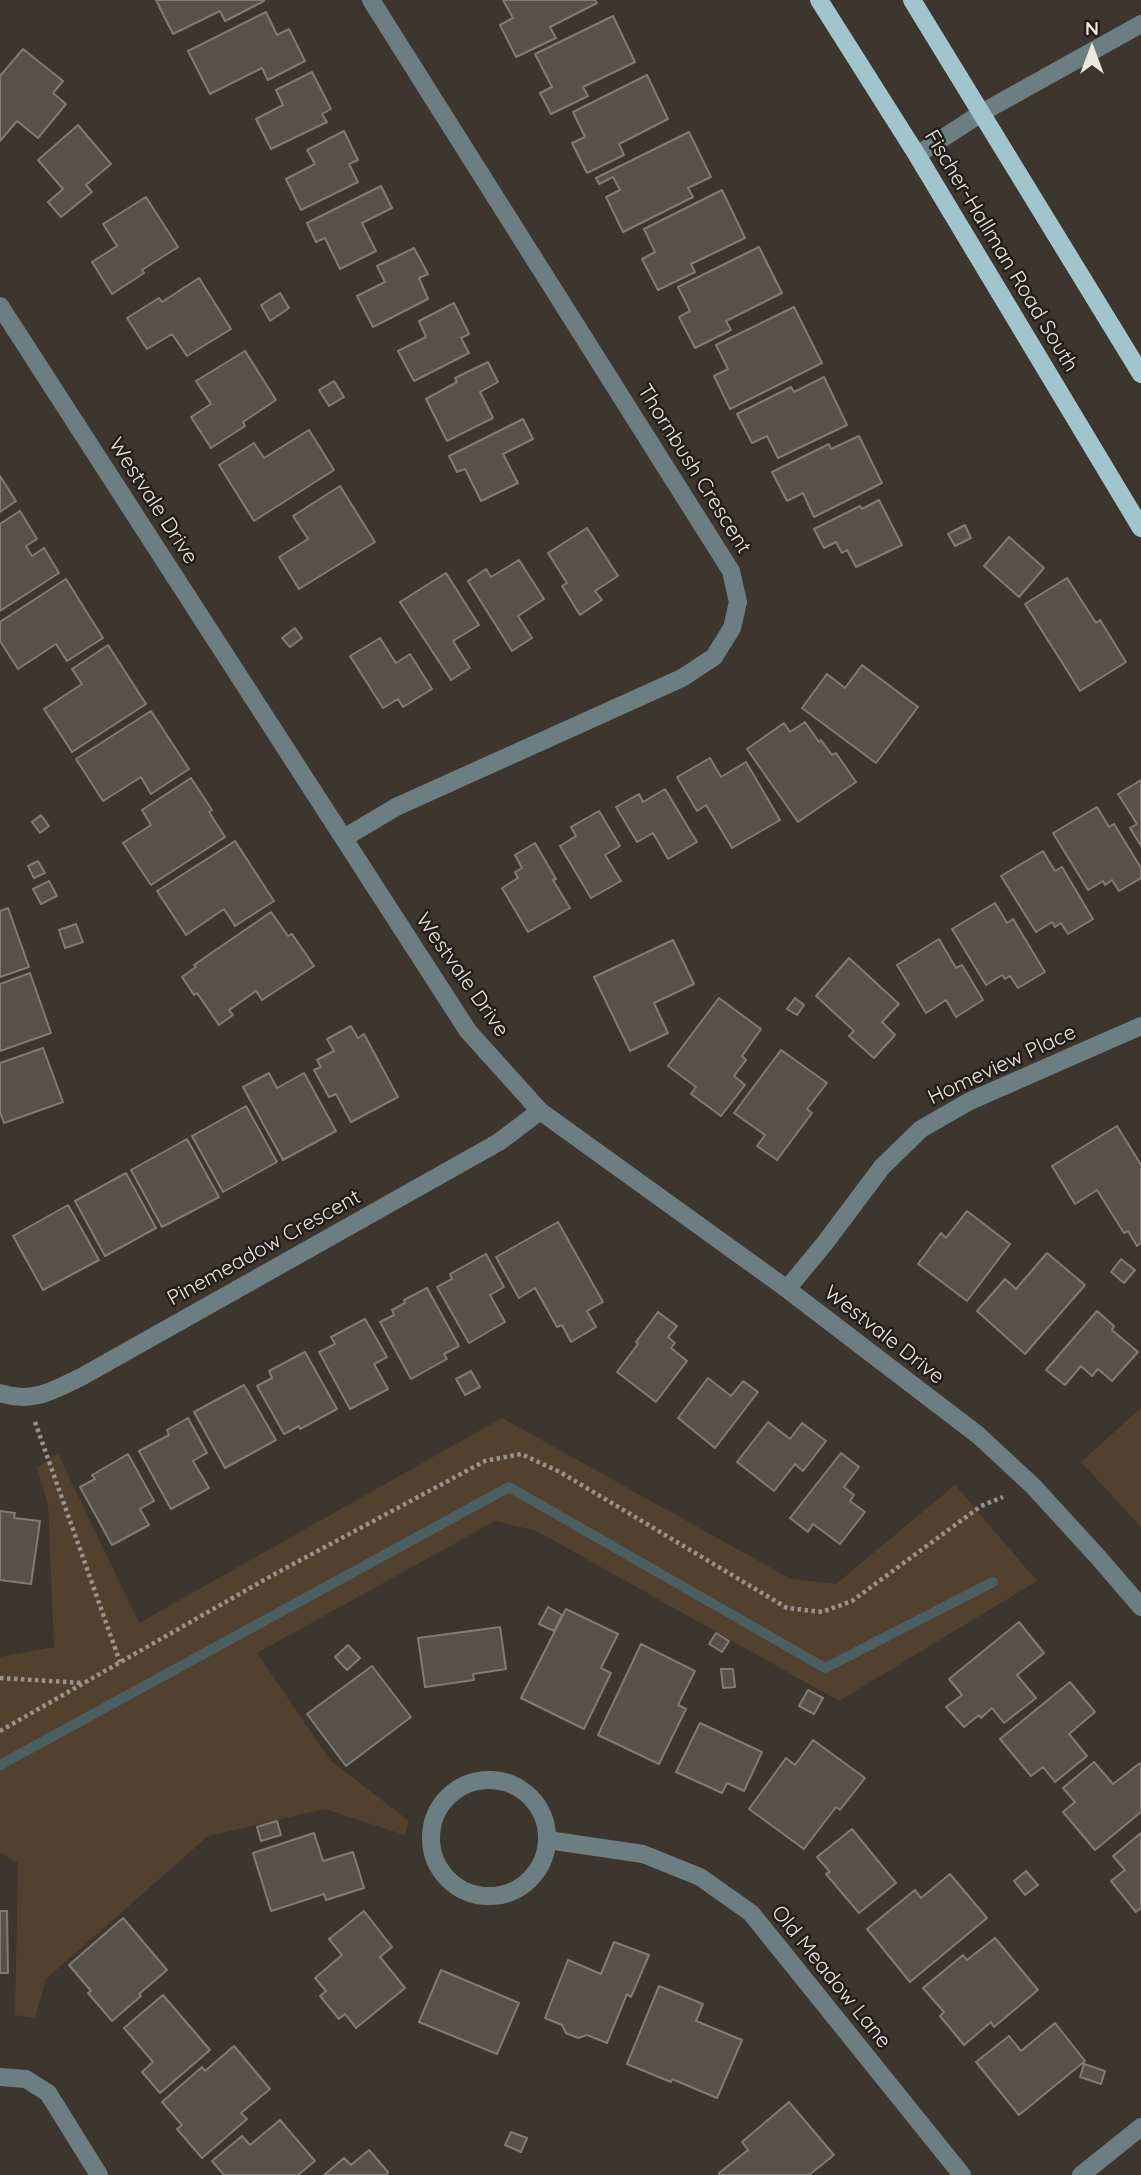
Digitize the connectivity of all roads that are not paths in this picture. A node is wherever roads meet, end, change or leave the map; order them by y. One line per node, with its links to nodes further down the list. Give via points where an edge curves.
1 (371, 0): 10 (street, Thornbush Crescent, via 731,571 737,602 732,628 714,657 682,678 396,807)
2 (818, 0): 6 (main road, Fischer-Hallman Road South)
3 (912, 0): 5 (main road)
4 (1141, 24): 5 (street)
5 (982, 113): 6 (street); 8 (main road)
6 (917, 155): 9 (main road, Fischer-Hallman Road South)
7 (0, 306): 10 (street, Westvale Drive)
8 (1141, 374)
9 (1141, 528)
10 (344, 838): 12 (street, Westvale Drive, via 468,1031)
11 (1141, 1026): 13 (street, Homeview Place, via 970,1101 921,1129 882,1167)
12 (540, 1111): 13 (street, Westvale Drive); 14 (street, Pinemeadow Crescent, via 499,1142 83,1376 27,1399)
13 (787, 1289): 15 (street, Westvale Drive, via 978,1435 1032,1486)
14 (0, 1394)
15 (1141, 1607)
16 (548, 1840): 16 (street, via 545,1821 533,1800 505,1783 485,1781 450,1796 439,1809 431,1837 433,1856 452,1882 474,1894 494,1896 510,1893 536,1873); 20 (street, Old Meadow Lane, via 643,1854 700,1877 751,1913)
17 (0, 2077): 19 (street, via 26,2079 48,2093)
18 (1141, 2127): 21 (street)
19 (99, 2175)
20 (962, 2175)
21 (1081, 2175)

